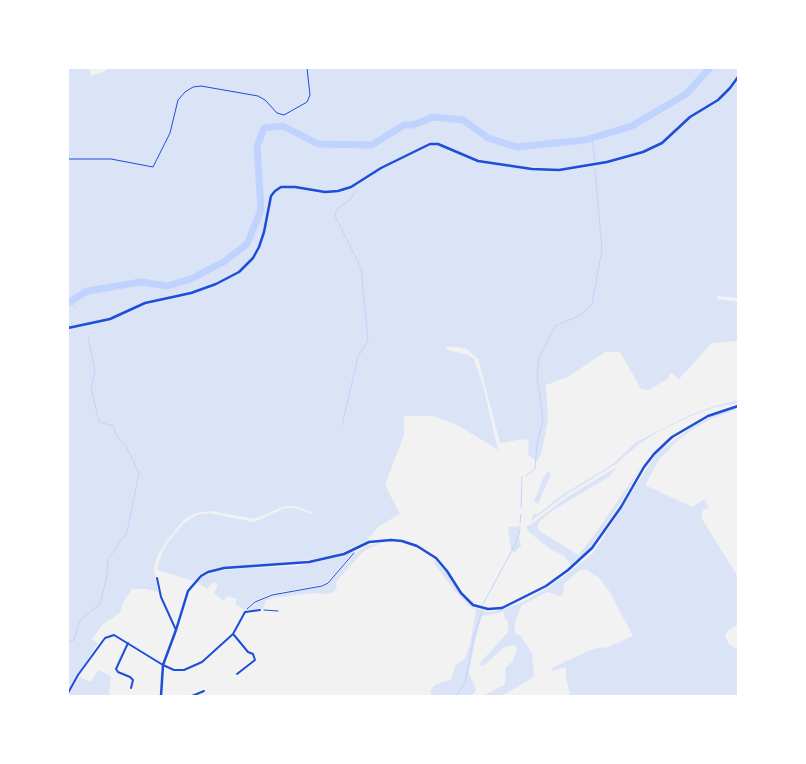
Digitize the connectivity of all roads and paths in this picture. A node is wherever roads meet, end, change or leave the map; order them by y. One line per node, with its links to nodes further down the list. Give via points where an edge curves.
1 (307, 68): 3 (path, via 310,96 307,102 284,115 277,113 258,96 201,86 185,92 178,100 170,133 154,168 111,159)
2 (738, 77): 4 (main road, via 718,100 690,117 662,143 607,162 558,170 532,170 478,161 438,144 430,144 338,191 281,187 271,196 259,247 239,272 192,294 145,303 110,319)
3 (68, 159)
4 (68, 328)
5 (737, 406): 6 (main road, via 708,416 672,437 644,467 592,548 546,586 502,608 473,605 436,558 416,546 391,540 369,542)
6 (360, 547): 10 (path, via 328,583 272,595 255,602); 11 (main road, via 309,562 208,572 188,591)
7 (157, 578): 11 (street)
8 (260, 610): 9 (path); 10 (street)
9 (278, 611)
10 (245, 612): 12 (street)
11 (176, 630): 14 (main road)
12 (233, 634): 14 (street, via 202,662 178,670); 15 (street, via 255,660)
13 (128, 643): 14 (street); 16 (street, via 116,669 133,680); 18 (street, via 114,635 105,638)
14 (163, 665): 19 (main road)
15 (237, 674)
16 (131, 688)
17 (204, 691): 20 (street)
18 (68, 693)
19 (161, 696)
20 (192, 696)

